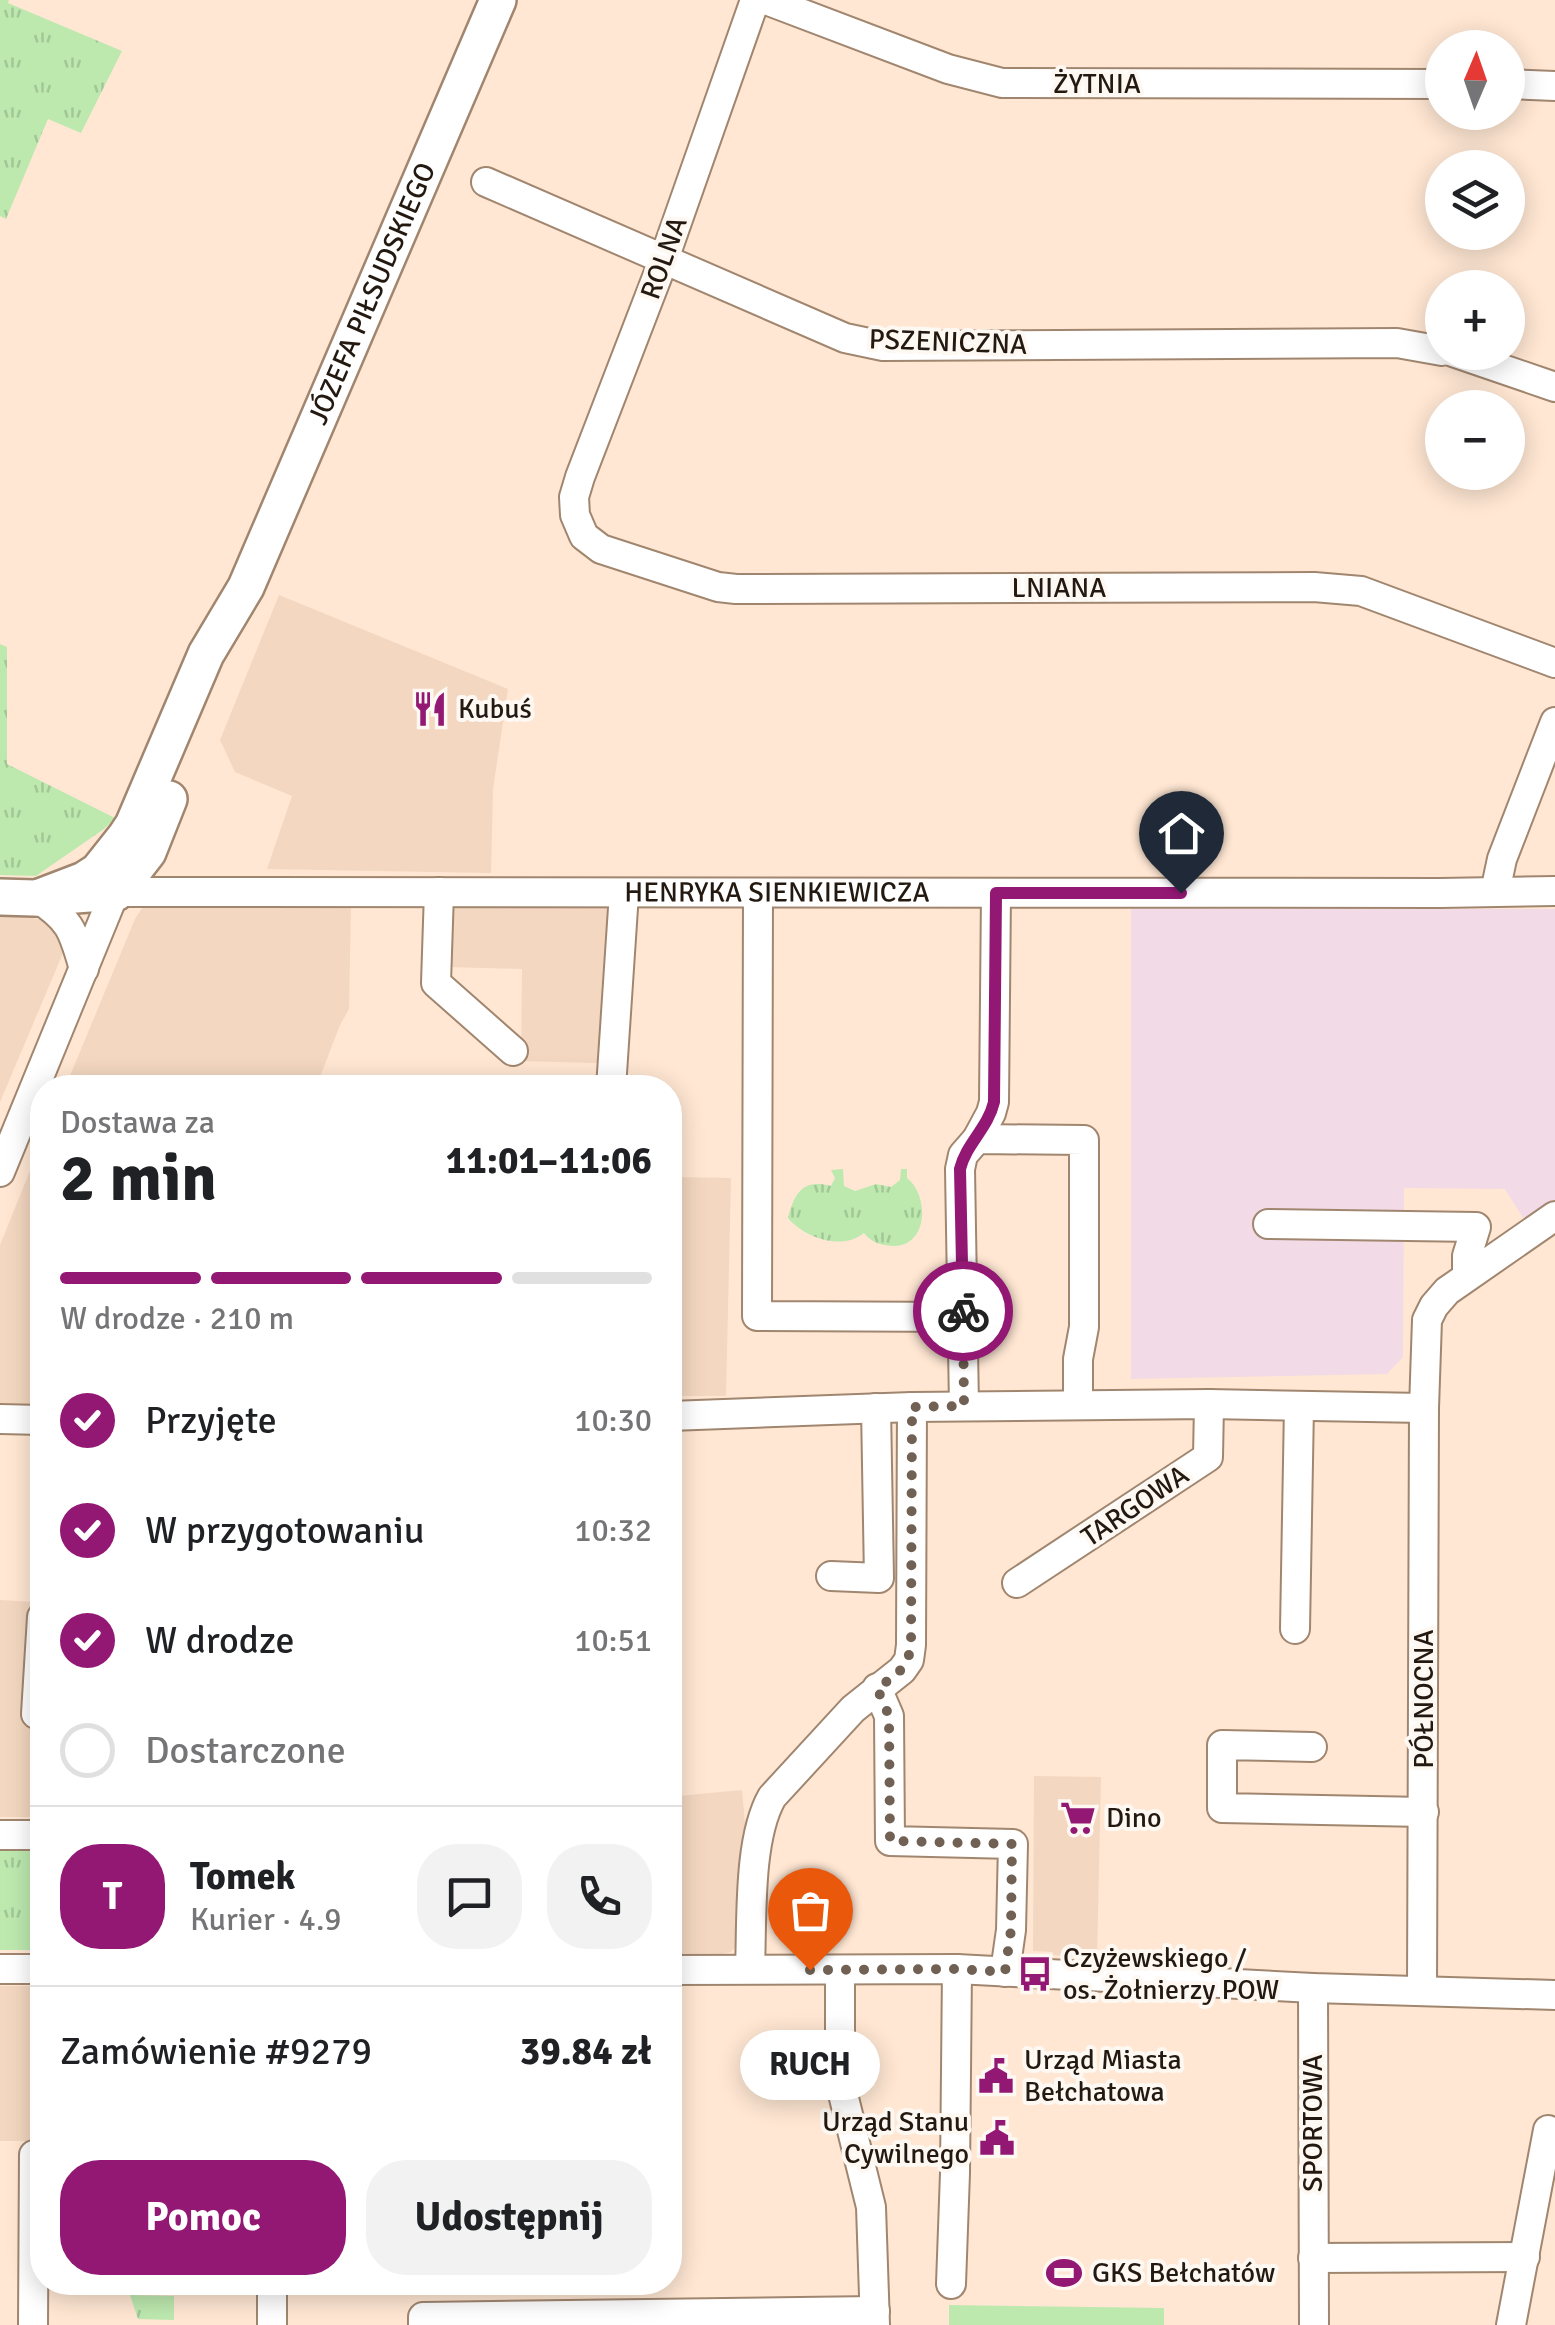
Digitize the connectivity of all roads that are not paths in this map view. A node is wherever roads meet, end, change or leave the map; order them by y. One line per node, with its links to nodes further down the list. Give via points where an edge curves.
1 (498, 0): 15 (main road, JÓZEFA PIŁSUDSKIEGO, via 246,587 206,654)
2 (755, 0): 8 (street, ROLNA)
3 (766, 0): 4 (street, ŻYTNIA, via 1002,84)
4 (1425, 84)
5 (1525, 85): 6 (street)
6 (1555, 86)
7 (486, 182): 8 (street, PSZENICZNA)
8 (664, 259): 9 (street, PSZENICZNA, via 845,338 883,346); 12 (street, ROLNA, via 580,476)
9 (1425, 348)
10 (1504, 370): 11 (street)
11 (1555, 388)
12 (575, 515): 13 (street, LNIANA, via 584,536 601,549 718,587 1362,591)
13 (1555, 663)
14 (1555, 722): 20 (street, via 1502,859)
15 (140, 838): 17 (main road, JÓZEFA PIŁSUDSKIEGO); 18 (street); 25 (main road, via 84,880)
16 (1555, 890): 20 (street, HENRYKA SIENKIEWICZA)
17 (117, 892): 18 (street, HENRYKA SIENKIEWICZA); 25 (main road, HENRYKA SIENKIEWICZA); 26 (street, JÓZEFA PIŁSUDSKIEGO)
18 (172, 892): 19 (street, HENRYKA SIENKIEWICZA)
19 (439, 892): 21 (street, HENRYKA SIENKIEWICZA); 27 (street, via 436,983)
20 (1496, 892): 23 (street, HENRYKA SIENKIEWICZA)
21 (624, 893): 22 (street, HENRYKA SIENKIEWICZA); 29 (street)
22 (758, 893): 23 (street, HENRYKA SIENKIEWICZA); 36 (street, via 757,1316)
23 (996, 893): 31 (street, via 994,1102)
24 (0, 897): 25 (main road, HENRYKA SIENKIEWICZA)
25 (37, 898): 26 (street, via 66,920)
26 (84, 969): 28 (street, JÓZEFA PIŁSUDSKIEGO)
27 (512, 1051)
28 (40, 1075)
29 (612, 1075)
30 (30, 1100): 32 (street, JÓZEFA PIŁSUDSKIEGO)
31 (977, 1139): 36 (street, via 960,1169); 38 (street, via 1084,1140)
32 (0, 1172)
33 (1555, 1216): 35 (street)
34 (1268, 1224): 35 (street, via 1476,1227)
35 (1467, 1276): 43 (street, via 1428,1320)
36 (964, 1318): 39 (street)
37 (1210, 1404): 38 (street); 40 (street); 48 (street, TARGOWA, via 1208,1457)
38 (1078, 1405): 39 (street)
39 (964, 1406): 41 (street)
40 (1299, 1406): 43 (street); 49 (street)
41 (912, 1407): 42 (street); 50 (street, via 911,1646 902,1670)
42 (876, 1408): 44 (street); 47 (street, via 879,1578)
43 (1424, 1408): 52 (street, PÓŁNOCNA)
44 (682, 1416)
45 (0, 1419): 46 (street)
46 (30, 1420)
47 (831, 1576)
48 (1017, 1583)
49 (1295, 1629)
50 (877, 1688): 59 (street, via 763,1813); 61 (street, via 889,1716 890,1841 1012,1844)
51 (1312, 1747): 52 (street, via 1222,1745 1222,1808)
52 (1424, 1812): 63 (street, PÓŁNOCNA)
53 (0, 1835): 54 (street)
54 (30, 1835)
55 (0, 1969): 56 (street)
56 (30, 1969)
57 (957, 1969): 60 (street); 61 (street); 68 (street)
58 (682, 1970): 59 (street)
59 (750, 1970): 60 (street)
60 (840, 1970): 71 (street, via 840,2082 871,2206)
61 (1005, 1972): 62 (street)
62 (1314, 1988): 63 (street); 67 (street, SPORTOWA)
63 (1422, 1990): 64 (street)
64 (1555, 1995)
65 (1548, 2130): 66 (street)
66 (1526, 2257): 67 (street); 76 (street)
67 (1313, 2258): 75 (street, SPORTOWA)
68 (951, 2284)
69 (33, 2295): 72 (street)
70 (272, 2295): 73 (street)
71 (875, 2318): 74 (street, via 423,2317)
72 (33, 2325)
73 (272, 2325)
74 (423, 2325)
75 (1314, 2325)
76 (1511, 2325)

